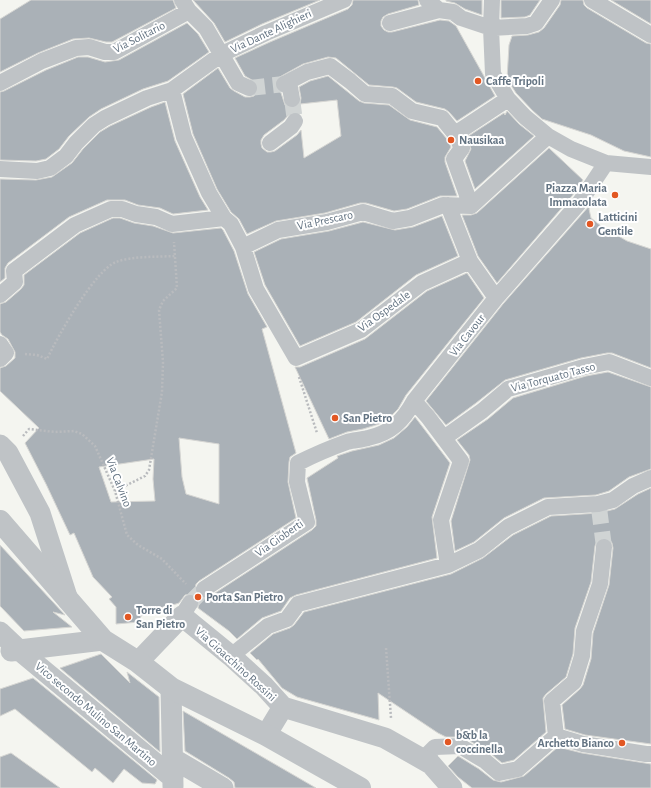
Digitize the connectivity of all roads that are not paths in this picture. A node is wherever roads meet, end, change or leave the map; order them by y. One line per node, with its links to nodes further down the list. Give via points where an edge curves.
1 (344, 0): 6 (street, Via Dante Alighieri)
2 (427, 0): 8 (street)
3 (492, 0): 10 (street)
4 (552, 0): 10 (street, via 536,23 528,26)
5 (592, 0): 11 (street)
6 (314, 5): 12 (street, Via Dante Alighieri)
7 (186, 6): 12 (street, via 206,28); 13 (street, Via Solitario, via 114,52 89,47 76,48 42,61)
8 (439, 10): 9 (street); 10 (street, via 453,12 462,18)
9 (390, 24)
10 (491, 28): 17 (street, via 492,74)
11 (651, 35)
12 (222, 54): 14 (street, via 238,83); 15 (street, Via Dante Alighieri)
13 (0, 83)
14 (249, 88)
15 (172, 90): 24 (street, Via Dante Alighieri, via 147,98 94,125 66,156 50,168 37,171); 27 (street, via 184,137 209,193)
16 (292, 99): 19 (street, via 287,83 307,72 330,66 365,94 392,96 412,111 442,118)
17 (508, 99): 19 (street); 20 (street, via 524,117)
18 (295, 121): 21 (street)
19 (455, 134): 26 (street, via 462,148 454,159)
20 (548, 136): 22 (street); 26 (street)
21 (270, 143)
22 (606, 163): 23 (street); 31 (street, Via Cavour, via 580,202)
23 (651, 167)
24 (0, 169)
25 (448, 205): 26 (street, Via Prescaro); 28 (street, Via Prescaro, via 393,221 363,212 327,222 278,230); 29 (street)
26 (471, 206)
27 (224, 218): 28 (street, via 231,224); 30 (street, via 172,224 156,217 111,209 75,225 14,271 15,282)
28 (243, 248): 29 (street, Via Ospedale, via 256,290 296,358 361,330 422,283)
29 (470, 261): 31 (street)
30 (0, 296)
31 (496, 298): 33 (street, Via Cavour)
32 (651, 378): 34 (street, Via Torquato Tasso, via 609,362 508,388)
33 (414, 401): 34 (street); 36 (street, Via Cavour, via 406,416 390,430 323,451)
34 (444, 438): 40 (street, via 461,461 441,520)
35 (4, 449): 42 (street, via 40,513)
36 (298, 463): 41 (street, Via Gioberti, via 297,482 307,522)
37 (651, 478): 40 (street, via 598,506 548,507 508,527 479,550)
38 (0, 521): 42 (street)
39 (604, 547): 51 (street, via 600,584 584,631 582,656 574,682 552,701)
40 (448, 565): 46 (street, via 298,604 288,619 268,626)
41 (196, 588)
42 (69, 602): 44 (street)
43 (0, 632): 45 (street, Vico secondo Mulino San Martino)
44 (103, 640): 45 (street); 47 (street)
45 (10, 651): 54 (street, Vico secondo Mulino San Martino)
46 (232, 656): 47 (street, Via Gioacchino Rossini, via 186,609); 49 (street, Via Gioacchino Rossini)
47 (138, 662): 48 (street)
48 (171, 688): 50 (street); 54 (street)
49 (283, 707): 50 (street, Via Gioacchino Rossini); 53 (street, Via Gioacchino Rossini, via 385,738)
50 (266, 735): 56 (street)
51 (556, 736): 52 (street, via 583,744); 53 (street, via 518,769 499,773 460,746 435,747)
52 (651, 754)
53 (423, 759): 57 (street, Via Gioacchino Rossini, via 431,764)
54 (173, 775): 55 (street, Vico secondo Mulino San Martino)
55 (223, 788)
56 (360, 788)
57 (452, 788)

